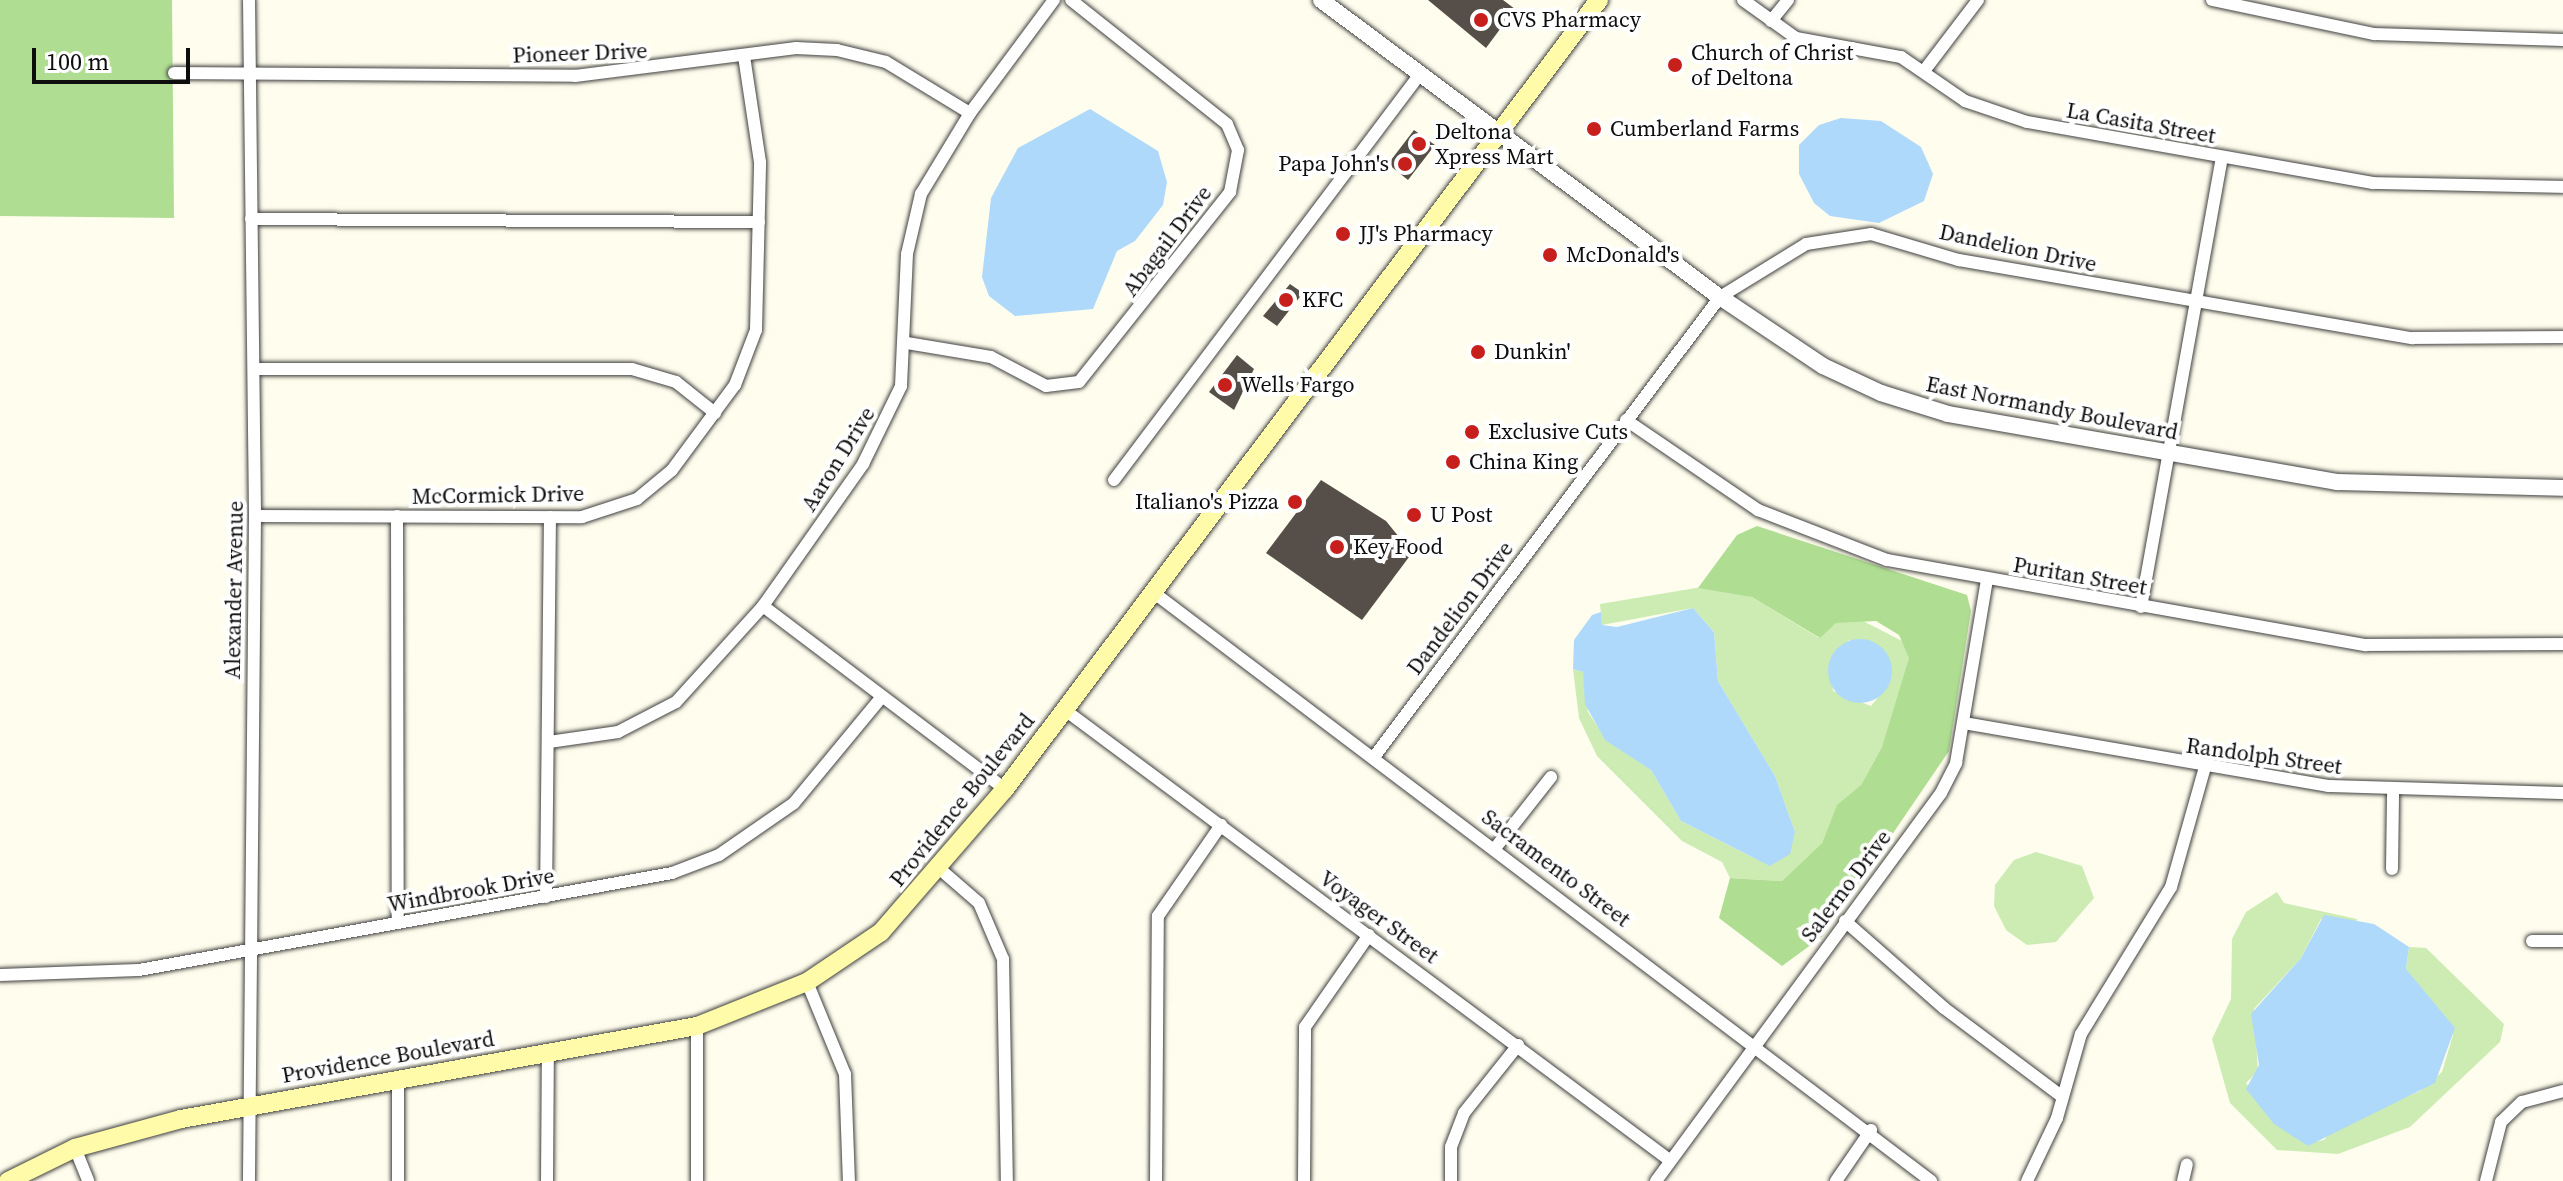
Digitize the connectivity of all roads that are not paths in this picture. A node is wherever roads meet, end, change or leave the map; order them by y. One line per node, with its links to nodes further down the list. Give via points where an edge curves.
1 (249, 0): 15 (street, Alexander Avenue)
2 (1054, 0): 17 (street, Aaron Drive)
3 (1071, 0): 26 (street, Abagail Drive, via 1227,124 1238,150 1230,192 1079,382 1046,386 991,357)
4 (1321, 0): 16 (street, East Normandy Boulevard)
5 (1599, 0): 18 (main road, Providence Boulevard)
6 (1743, 0): 10 (street, La Casita Street)
7 (1788, 0): 10 (street)
8 (1978, 0): 13 (street)
9 (2212, 0): 11 (street, via 2374,34)
10 (1771, 21): 13 (street, La Casita Street, via 1796,38 1880,51)
11 (2563, 40)
12 (744, 56): 15 (street, Pioneer Drive, via 575,76); 17 (street, Pioneer Drive, via 796,48 886,62); 22 (street, McCormick Drive, via 757,123)
13 (1924, 71): 19 (street, La Casita Street, via 1991,113)
14 (174, 73): 15 (street, Pioneer Drive)
15 (250, 73): 21 (street, Alexander Avenue)
16 (1420, 74): 18 (street, East Normandy Boulevard); 31 (street)
17 (970, 113): 26 (street, Aaron Drive, via 916,210)
18 (1499, 131): 23 (street, East Normandy Boulevard); 37 (main road, Providence Boulevard)
19 (2222, 157): 20 (street, La Casita Street, via 2373,183); 24 (street)
20 (2563, 187)
21 (251, 219): 22 (street); 27 (street, Alexander Avenue)
22 (759, 222): 28 (street, McCormick Drive, via 756,330 745,367)
23 (1720, 297): 24 (street, Dandelion Drive, via 1806,244 1871,234 1959,260); 29 (street, Dandelion Drive); 30 (street, East Normandy Boulevard, via 1823,366 1881,393 1948,414)
24 (2194, 303): 25 (street, Dandelion Drive, via 2412,338); 30 (street)
25 (2563, 337)
26 (907, 343): 38 (street, Aaron Drive, via 890,416)
27 (254, 369): 28 (street, via 632,369 676,382); 33 (street, Alexander Avenue)
28 (715, 413): 35 (street, McCormick Drive, via 672,470 637,499 582,517)
29 (1626, 420): 36 (street, Puritan Street, via 1721,489 1807,533 1887,560); 45 (street, Dandelion Drive)
30 (2169, 454): 32 (street, East Normandy Boulevard, via 2392,488); 39 (street)
31 (1114, 480)
32 (2563, 488)
33 (255, 516): 34 (street, McCormick Drive); 61 (street, Alexander Avenue)
34 (397, 516): 35 (street, McCormick Drive); 57 (street)
35 (550, 517): 44 (street)
36 (1987, 580): 39 (street, Puritan Street); 43 (street, Salerno Drive)
37 (1153, 592): 42 (main road, Providence Boulevard); 45 (street, Sacramento Street)
38 (763, 606): 41 (street); 44 (street, Aaron Drive, via 703,678 658,714 618,732)
39 (2141, 607): 40 (street, Puritan Street, via 2366,645)
40 (2563, 644)
41 (881, 698): 48 (street); 55 (street, Windbrook Drive, via 794,803 719,855 672,873)
42 (1065, 710): 48 (main road, Providence Boulevard); 51 (street, Voyager Street)
43 (1964, 723): 46 (street, Randolph Street); 56 (street, Salerno Drive, via 1941,793)
44 (549, 742): 55 (street)
45 (1374, 757): 52 (street, Sacramento Street)
46 (2204, 770): 49 (street, Randolph Street); 70 (street, via 2171,887 2081,1034)
47 (1551, 777): 52 (street)
48 (1005, 789): 54 (main road, Providence Boulevard)
49 (2393, 793): 50 (street, Randolph Street); 53 (street)
50 (2563, 793)
51 (1221, 825): 58 (street, Voyager Street); 84 (street, via 1158,916)
52 (1496, 847): 65 (street, Sacramento Street)
53 (2392, 869)
54 (941, 870): 63 (main road, Providence Boulevard, via 881,932); 83 (street, via 979,903 1003,959)
55 (546, 897): 57 (street, Windbrook Drive)
56 (1845, 921): 65 (street, Salerno Drive); 70 (street, via 1944,1008)
57 (398, 923): 61 (street, Windbrook Drive)
58 (1369, 935): 66 (street, Voyager Street); 85 (street, via 1305,1027)
59 (2532, 941): 60 (street)
60 (2563, 941)
61 (249, 949): 62 (street, Windbrook Drive, via 97,974); 71 (street, Alexander Avenue)
62 (0, 975)
63 (807, 982): 64 (main road, Providence Boulevard); 82 (street, via 845,1074)
64 (697, 1026): 67 (main road, Providence Boulevard); 81 (street)
65 (1755, 1043): 72 (street, Sacramento Street); 74 (street, Salerno Drive)
66 (1518, 1045): 74 (street, Voyager Street); 86 (street, via 1464,1113 1451,1147)
67 (548, 1053): 68 (main road, Providence Boulevard); 80 (street)
68 (398, 1080): 71 (main road, Providence Boulevard); 79 (street)
69 (2563, 1091): 92 (street, via 2529,1098 2501,1122)
70 (2061, 1096): 90 (street)
71 (250, 1105): 73 (main road, Providence Boulevard); 78 (street, Alexander Avenue)
72 (1871, 1130): 88 (street); 89 (street, Sacramento Street)
73 (75, 1148): 76 (main road, Providence Boulevard); 77 (street)
74 (1668, 1159): 87 (street, Salerno Drive)
75 (2187, 1164): 91 (street)
76 (8, 1181)
77 (88, 1181)
78 (249, 1181)
79 (398, 1181)
80 (547, 1181)
81 (697, 1181)
82 (849, 1181)
83 (1007, 1181)
84 (1156, 1181)
85 (1304, 1181)
86 (1451, 1181)
87 (1656, 1181)
88 (1836, 1181)
89 (1931, 1181)
90 (2027, 1181)
91 (2183, 1181)
92 (2486, 1181)

